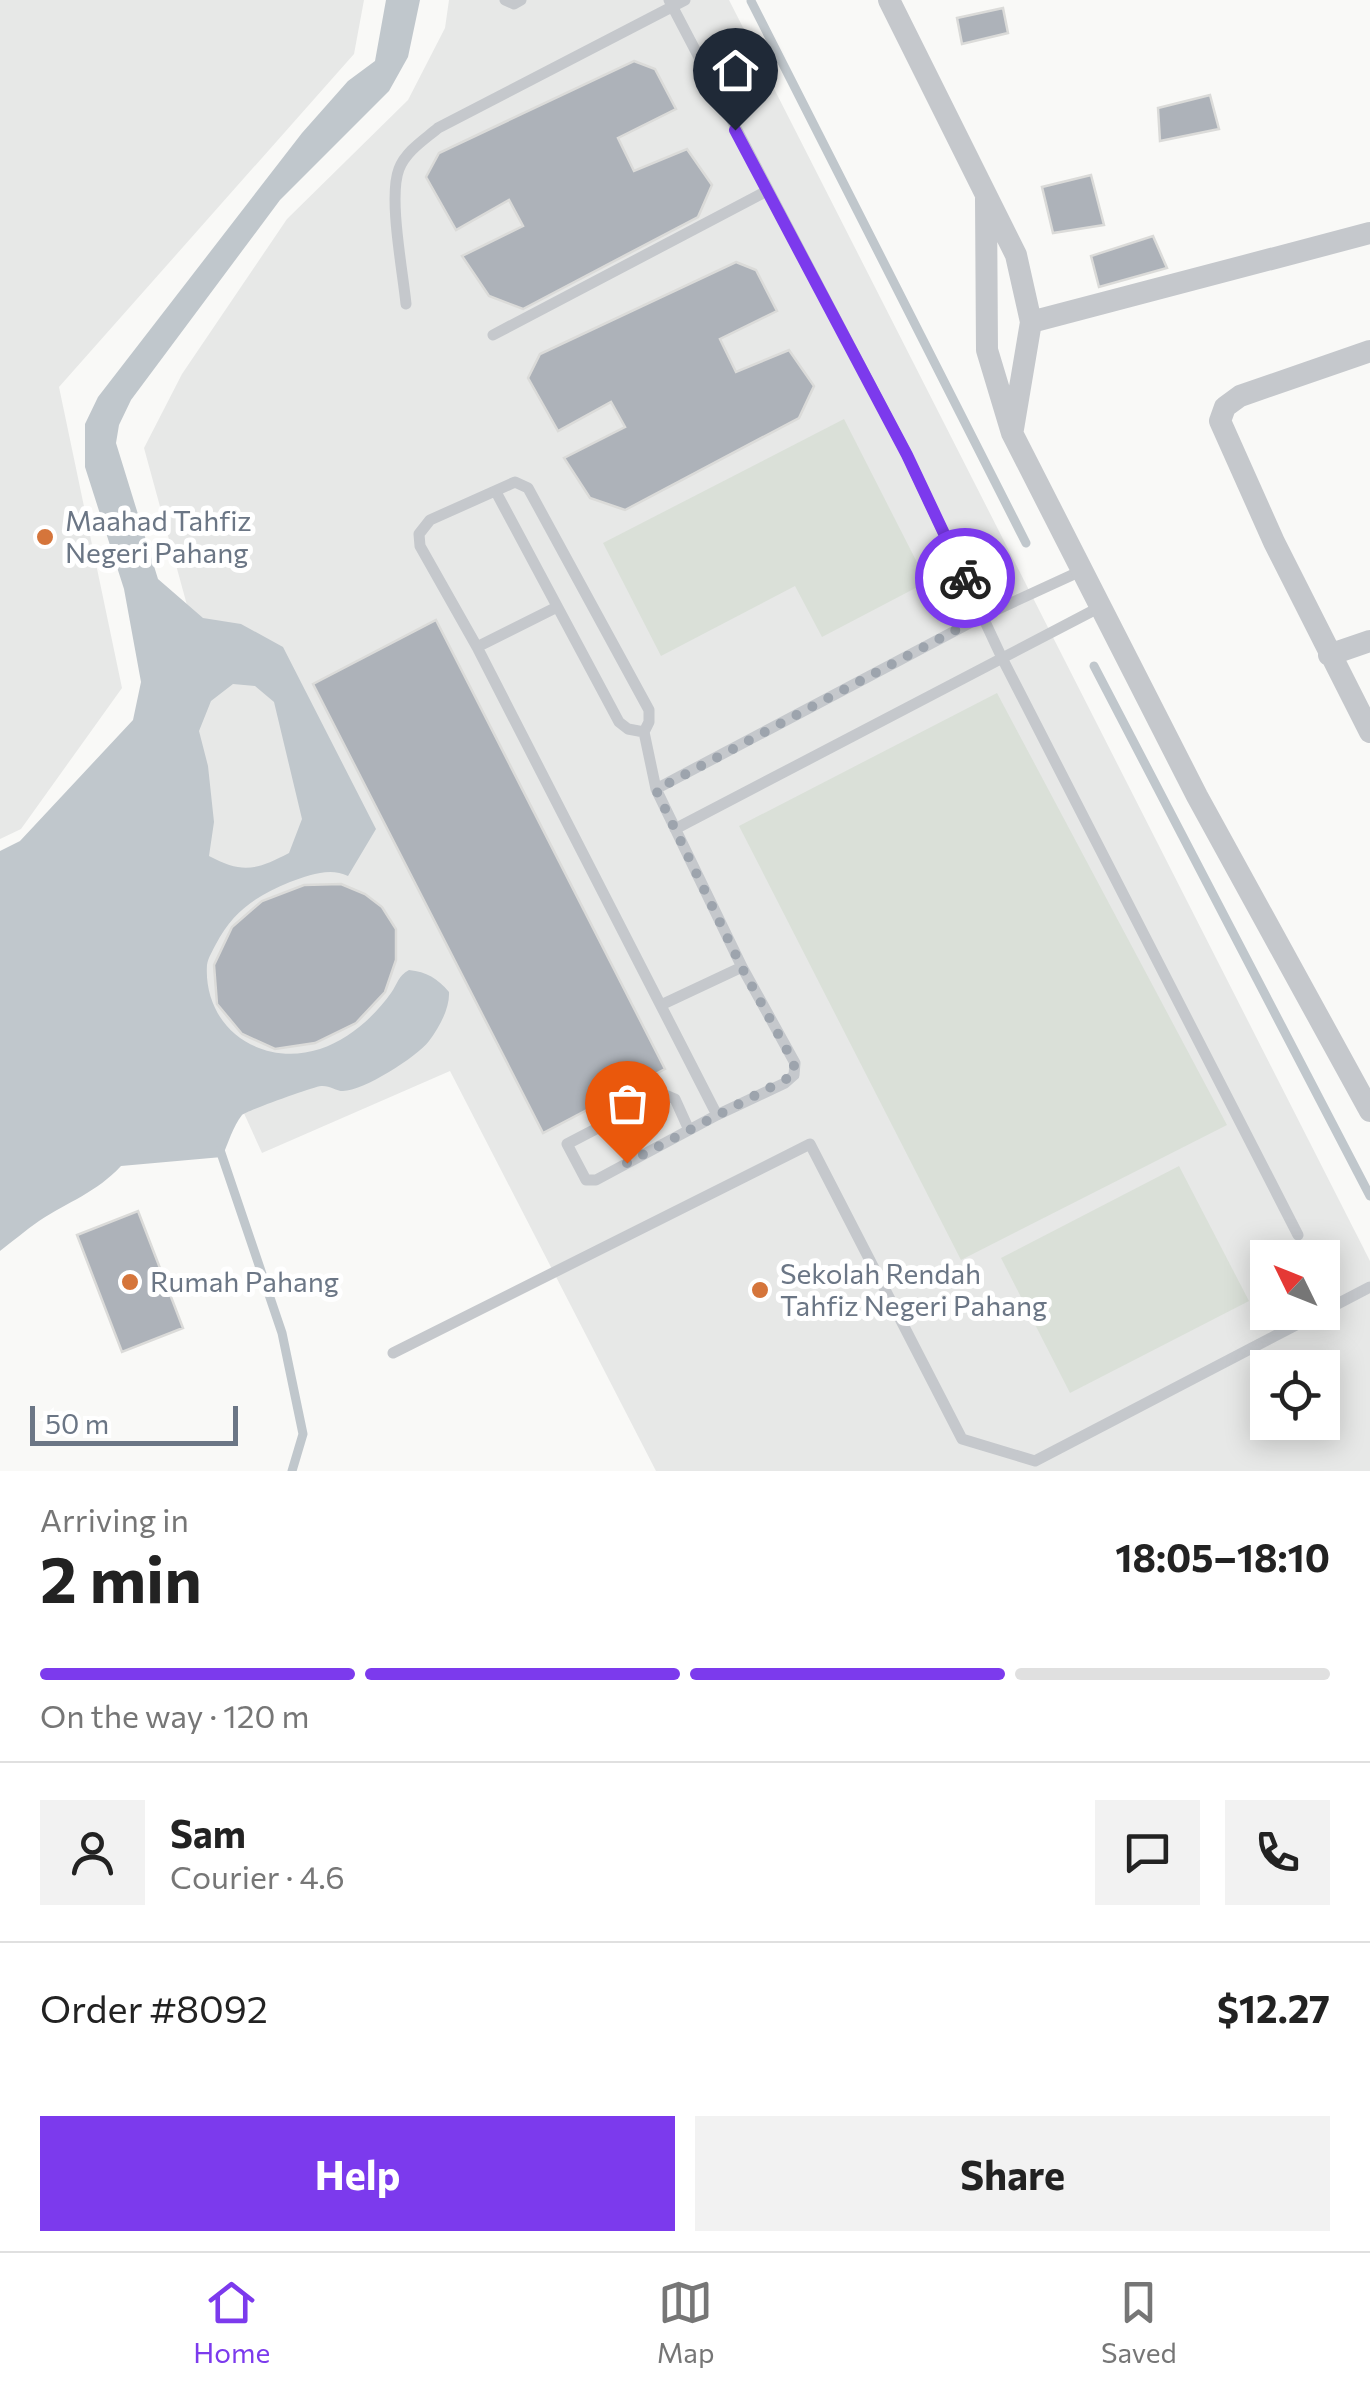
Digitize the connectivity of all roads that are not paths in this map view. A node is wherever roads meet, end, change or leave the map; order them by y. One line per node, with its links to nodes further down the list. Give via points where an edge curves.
1 (505, 0): 2 (lane)
2 (521, 0)
3 (685, 0): 5 (lane)
4 (889, 0): 7 (street)
5 (670, 4): 6 (lane); 9 (lane, via 438,128 410,152 395,192)
6 (767, 191): 11 (lane); 18 (lane, via 907,455)
7 (986, 199): 10 (street, via 1016,255); 13 (street, via 987,350)
8 (1370, 233): 10 (street)
9 (406, 304)
10 (1031, 322): 13 (street)
11 (493, 335)
12 (1370, 351): 21 (street, via 1240,396 1225,406 1220,422)
13 (1012, 434): 15 (street)
14 (496, 492): 17 (lane); 20 (lane, via 430,520 419,534); 23 (lane, via 515,482 528,488 649,710)
15 (1083, 570): 16 (street); 18 (lane)
16 (1102, 606): 22 (lane); 29 (street, via 1197,796)
17 (558, 608): 20 (lane); 23 (lane, via 619,722)
18 (982, 616): 22 (lane); 25 (lane)
19 (1370, 641): 21 (street)
20 (476, 647): 28 (lane)
21 (1329, 655): 24 (street)
22 (1002, 658): 26 (lane); 32 (lane)
23 (644, 732): 25 (lane)
24 (1370, 732)
25 (656, 790): 26 (lane)
26 (675, 828): 27 (lane)
27 (742, 968): 28 (lane); 30 (lane, via 794,1063 794,1075)
28 (661, 1005): 30 (lane)
29 (1370, 1111)
30 (718, 1115): 31 (lane)
31 (688, 1130): 31 (lane, via 596,1180 580,1174 567,1144 663,1094 675,1099)
32 (1298, 1235)
33 (1370, 1287): 34 (lane)
34 (1340, 1303)
35 (1287, 1330): 36 (lane, via 1035,1461 962,1439 810,1144)
36 (393, 1353)

